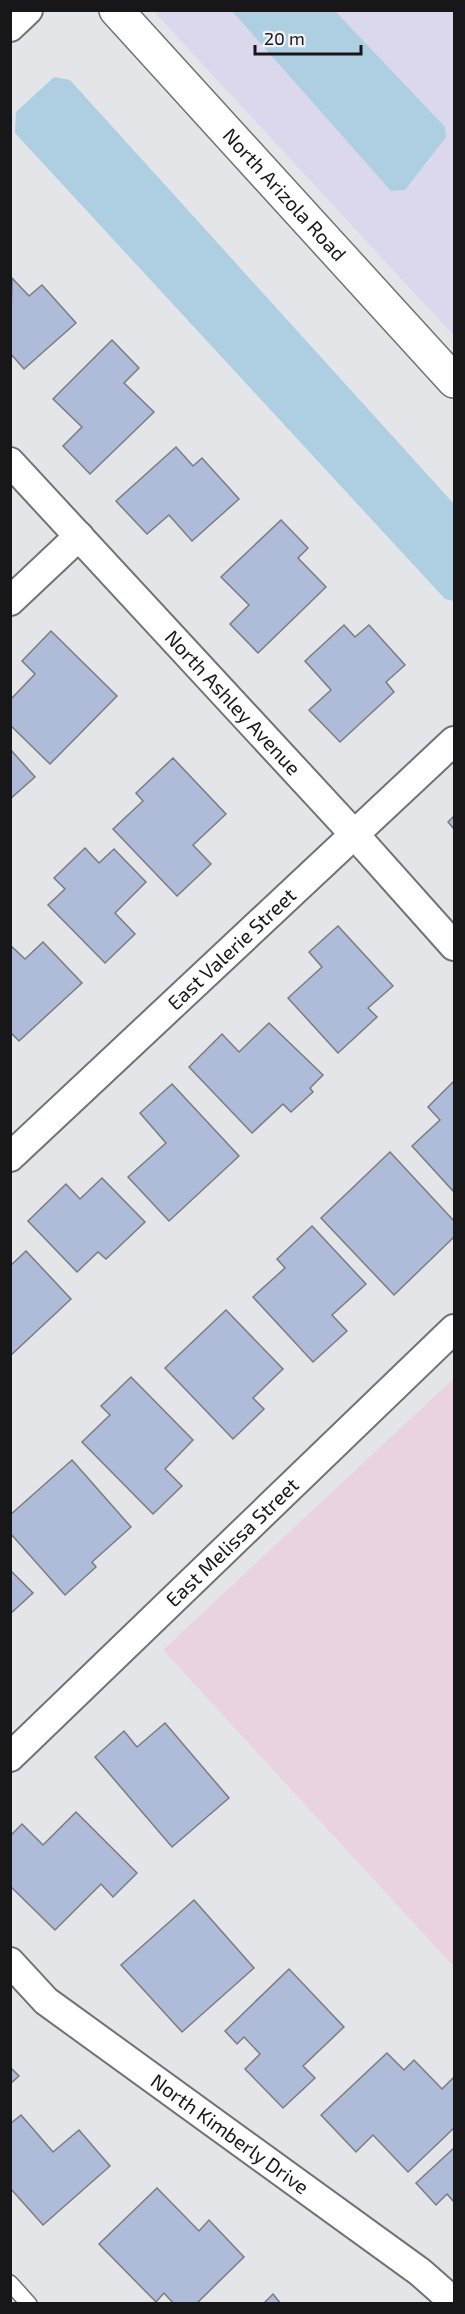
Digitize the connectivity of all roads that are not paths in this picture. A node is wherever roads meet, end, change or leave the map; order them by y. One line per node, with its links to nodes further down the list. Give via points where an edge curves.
1 (28, 10): 3 (street)
2 (116, 10): 4 (street, North Arizola Road)
3 (10, 27)
4 (454, 381)
5 (10, 462): 6 (street, North Ashley Avenue)
6 (79, 536): 7 (street); 9 (street, North Ashley Avenue)
7 (10, 601)
8 (454, 741): 9 (street, East Valerie Street)
9 (354, 834): 10 (street, North Ashley Avenue); 11 (street, East Valerie Street)
10 (454, 946)
11 (10, 1156)
12 (454, 1329): 13 (street, East Melissa Street)
13 (10, 1757)
14 (10, 1962): 16 (street, North Kimberly Drive, via 46,2001 420,2272)
15 (10, 2283): 17 (lane)
16 (454, 2302)
17 (29, 2304)

